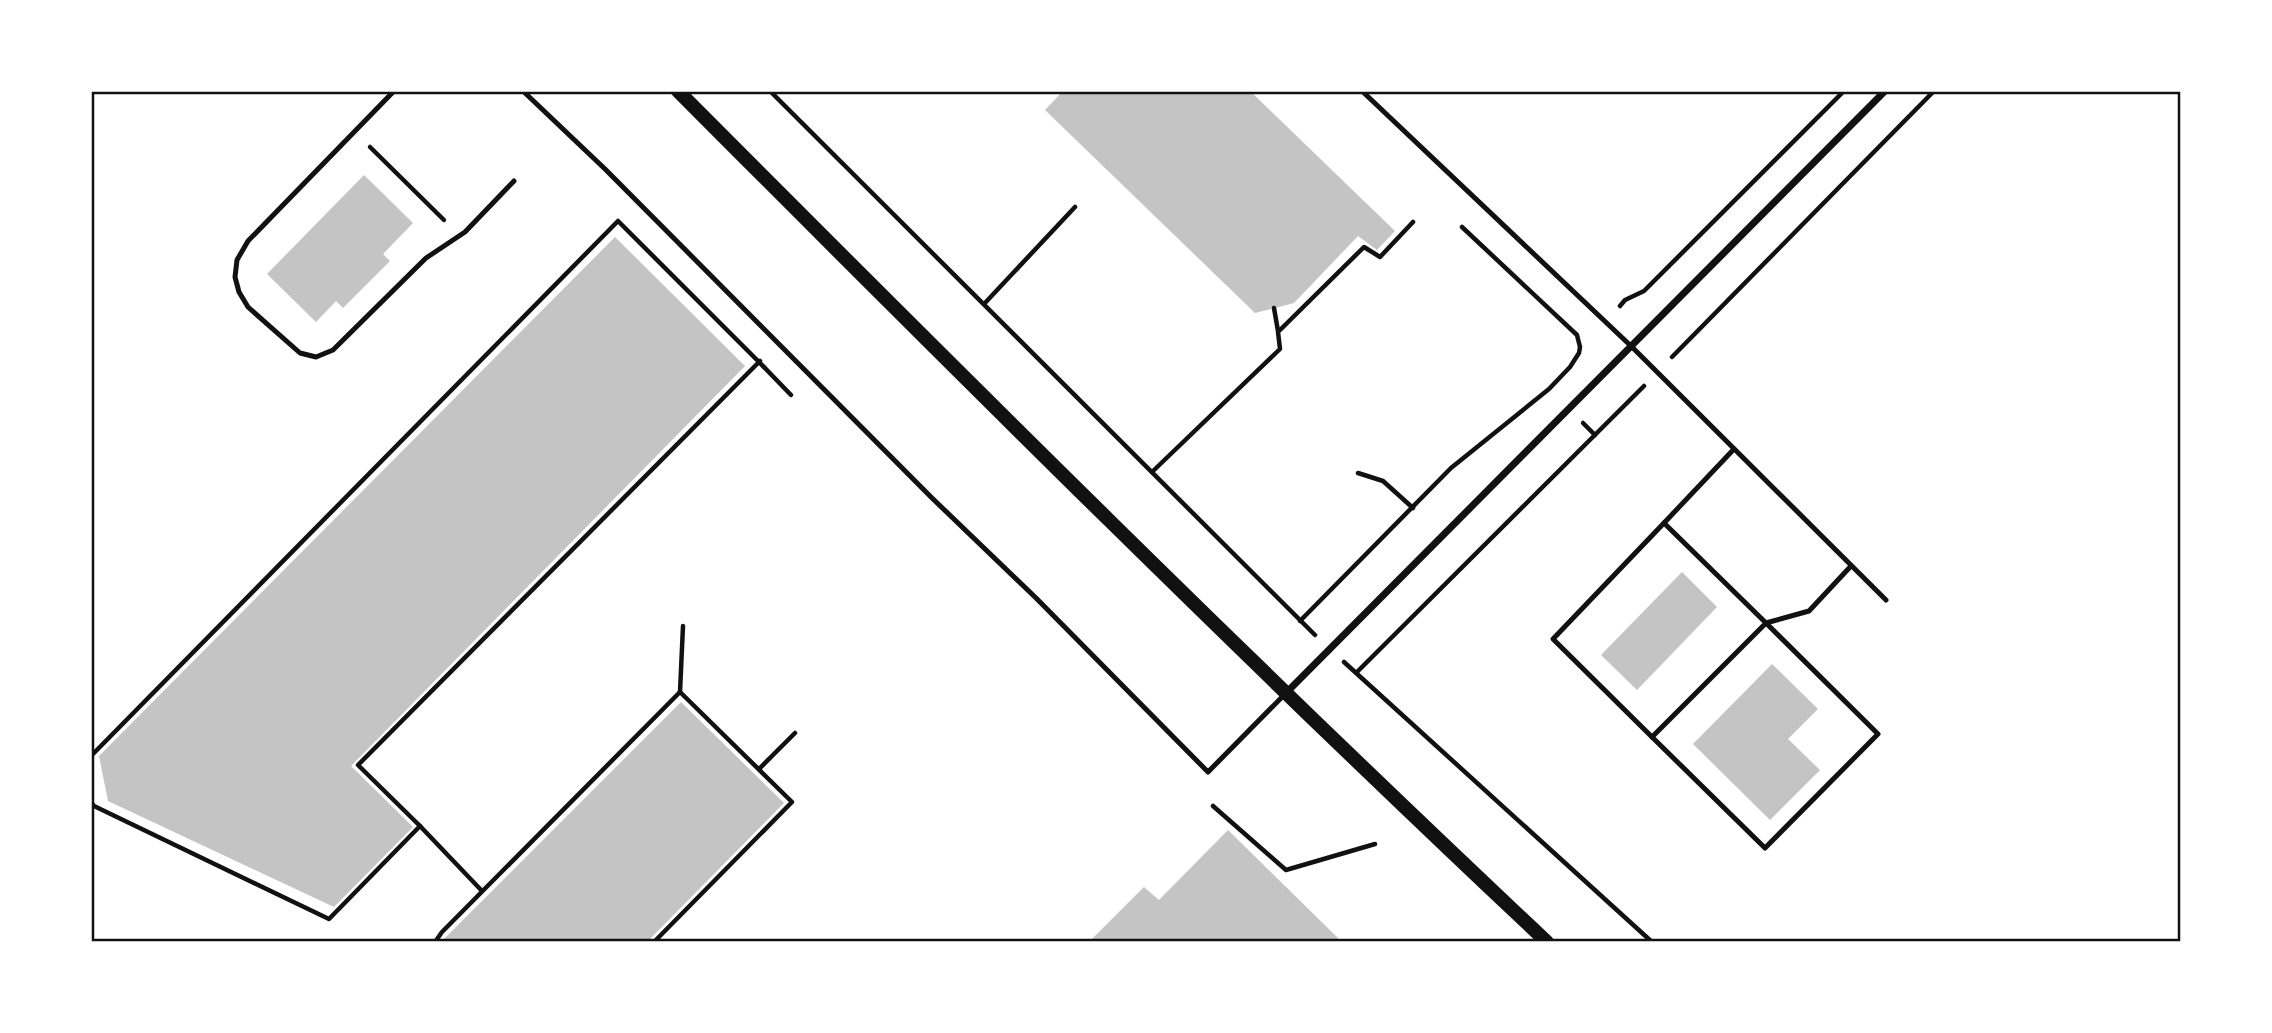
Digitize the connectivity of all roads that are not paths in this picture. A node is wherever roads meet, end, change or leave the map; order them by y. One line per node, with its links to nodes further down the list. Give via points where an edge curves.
1 (394, 91): 6 (lane, via 248,241 237,260 235,277 248,307 300,352 316,357 333,350 426,258 460,236)
2 (523, 91): 13 (lane, via 1208,772)
3 (678, 91): 13 (main road)
4 (1362, 91): 7 (lane)
5 (1885, 91): 7 (street)
6 (514, 181)
7 (1632, 347): 8 (lane); 13 (street)
8 (1734, 449): 9 (lane); 10 (lane)
9 (1664, 523): 12 (lane); 14 (lane, via 1553,639)
10 (1851, 566): 11 (lane); 12 (lane, via 1809,611)
11 (1886, 600)
12 (1766, 622): 14 (lane); 14 (lane, via 1878,734 1775,838 1765,848)
13 (1286, 693): 15 (main road)
14 (1652, 737)
15 (1546, 942)

